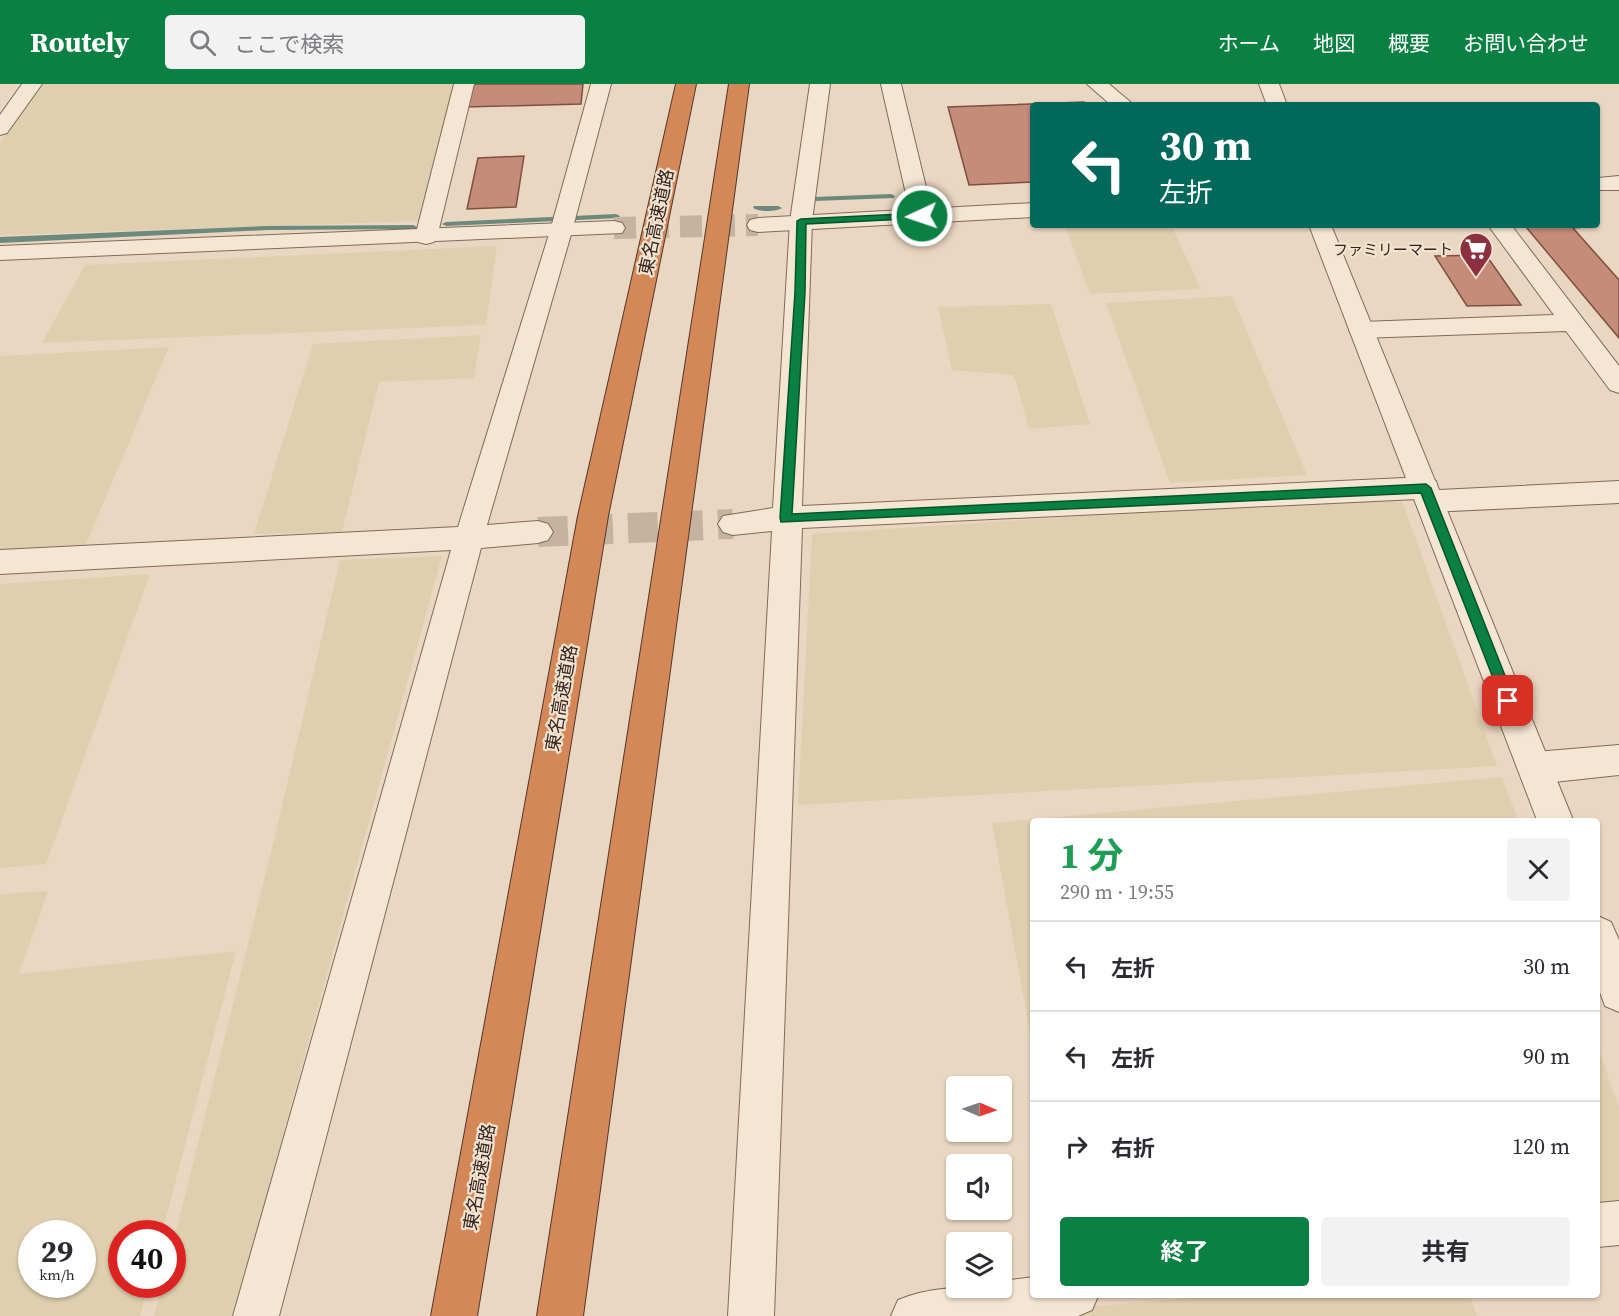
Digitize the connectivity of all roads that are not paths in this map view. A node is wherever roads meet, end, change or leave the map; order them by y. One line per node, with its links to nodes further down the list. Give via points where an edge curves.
1 (32, 84): 12 (street)
2 (464, 84): 23 (street)
3 (601, 84): 17 (street)
4 (686, 84): 44 (highway, 東名高速道路, via 593,516)
5 (739, 84): 45 (highway)
6 (820, 84): 18 (street)
7 (891, 84): 16 (street)
8 (1096, 84): 10 (street)
9 (1269, 84): 11 (street)
10 (1120, 102)
11 (1276, 102)
12 (0, 129)
13 (1619, 183): 14 (street)
14 (1600, 184)
15 (1030, 210): 16 (street)
16 (922, 216): 18 (street)
17 (565, 218): 20 (street); 23 (street); 33 (street)
18 (801, 221): 19 (street); 30 (street)
19 (758, 225)
20 (614, 228)
21 (1321, 228): 26 (street)
22 (1501, 228): 25 (street)
23 (426, 237): 24 (street)
24 (0, 253)
25 (1572, 323): 26 (street); 27 (street)
26 (1361, 330): 29 (street)
27 (1619, 384)
28 (1619, 492): 29 (street)
29 (1428, 494): 30 (street); 36 (street)
30 (786, 518): 31 (street); 46 (street)
31 (734, 524)
32 (538, 532): 33 (street)
33 (469, 538): 34 (street); 43 (street)
34 (0, 562)
35 (1619, 760): 36 (street)
36 (1535, 768): 37 (street)
37 (1553, 818)
38 (1600, 940): 39 (street)
39 (1619, 992)
40 (1619, 1222): 41 (street)
41 (1600, 1225)
42 (1047, 1298): 47 (street)
43 (256, 1316)
44 (454, 1316)
45 (560, 1316)
46 (751, 1316)
47 (914, 1316)

